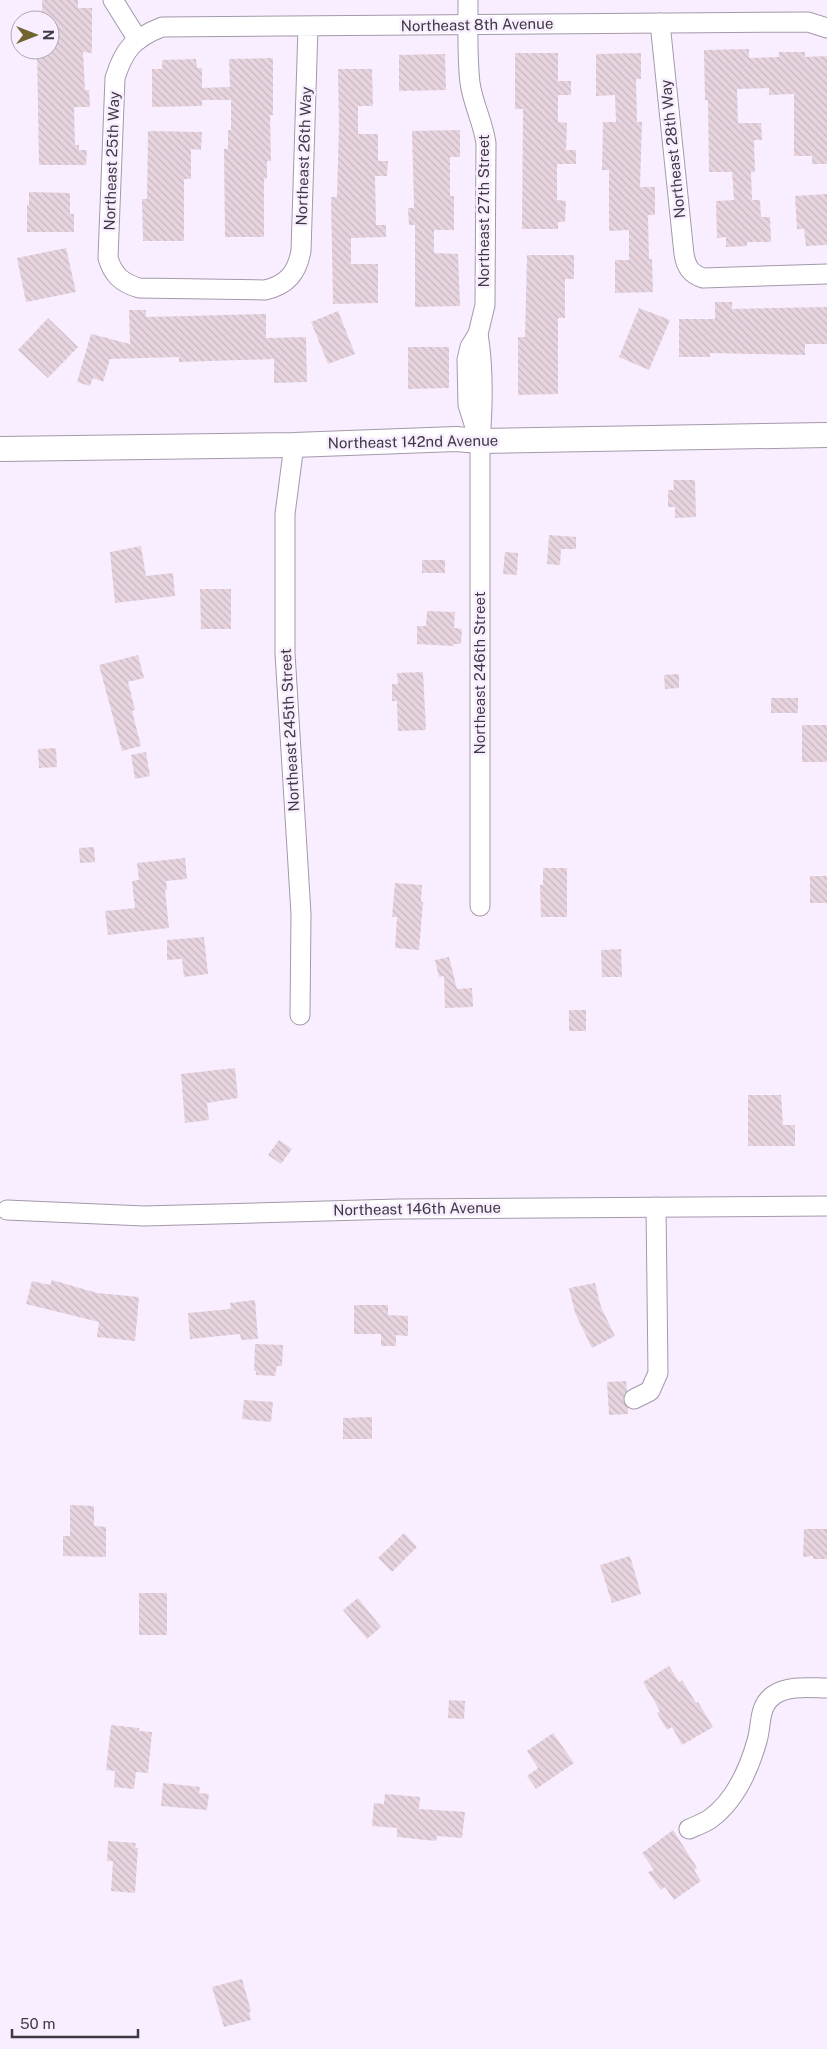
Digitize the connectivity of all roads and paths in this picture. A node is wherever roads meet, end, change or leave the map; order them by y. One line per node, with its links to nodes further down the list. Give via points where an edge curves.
1 (114, 0): 7 (street)
2 (468, 0): 5 (street, Northeast 27th Street)
3 (660, 23): 5 (street, Northeast 8th Avenue); 6 (street, Northeast 8th Avenue, via 808,22); 8 (street, Northeast 28th Way, via 685,261 692,272 703,278)
4 (308, 26): 5 (street, Northeast 8th Avenue); 7 (street, Northeast 8th Avenue, via 162,27); 9 (street, Northeast 26th Way, via 302,251 297,268 286,282 265,290 139,288)
5 (468, 26): 11 (street, Northeast 27th Street, via 470,83 486,143 485,305 478,334 483,395)
6 (827, 28)
7 (134, 42): 9 (street, Northeast 25th Way, via 120,60 115,78 108,258)
8 (827, 274)
9 (118, 278)
10 (827, 436): 11 (main road, Northeast 142nd Avenue)
11 (480, 441): 12 (main road, Northeast 142nd Avenue, via 456,439); 14 (street, Northeast 246th Street)
12 (294, 445): 13 (main road, Northeast 142nd Avenue); 15 (street, Northeast 245th Street, via 286,514 285,653 301,914)
13 (0, 448)
14 (480, 906)
15 (300, 1015)
16 (827, 1206): 17 (street, Northeast 146th Avenue)
17 (656, 1207): 18 (street, Northeast 146th Avenue, via 398,1208 144,1216); 19 (street, via 658,1373 650,1391)
18 (7, 1210)
19 (634, 1399)
20 (827, 1688): 21 (street, via 799,1688 781,1691 772,1697 762,1711 758,1740 728,1803 709,1820)
21 (689, 1829)

